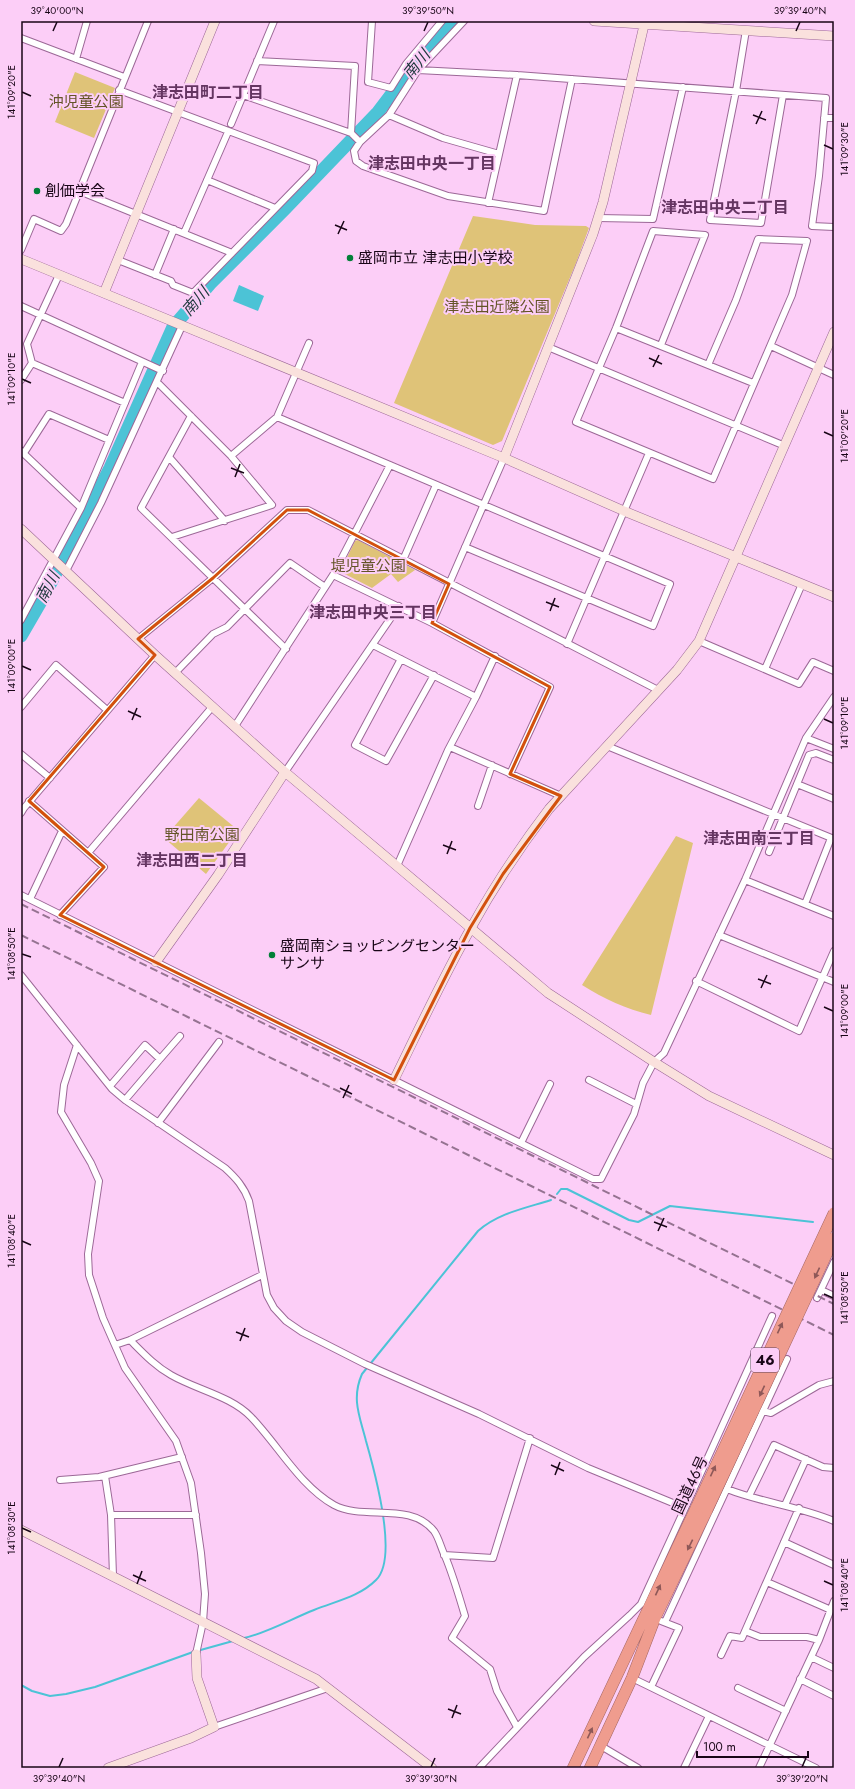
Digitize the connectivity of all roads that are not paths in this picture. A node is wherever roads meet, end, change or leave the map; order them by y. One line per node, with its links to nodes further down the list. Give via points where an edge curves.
1 (88, 21): 13 (street)
2 (148, 21): 17 (street)
3 (215, 21): 27 (street)
4 (274, 21): 14 (street)
5 (372, 21): 20 (street)
6 (442, 21): 20 (street, via 406,64 391,88)
7 (464, 21): 15 (street)
8 (594, 21): 9 (street)
9 (645, 23): 10 (street); 21 (street)
10 (746, 30): 11 (street); 24 (street)
11 (834, 36)
12 (21, 38): 13 (street)
13 (76, 59): 17 (street)
14 (257, 61): 18 (street, via 356,66); 25 (street)
15 (418, 70): 16 (street); 28 (street)
16 (516, 75): 19 (street); 35 (street)
17 (124, 77): 23 (street)
18 (355, 77): 20 (street); 33 (street)
19 (572, 79): 21 (street); 38 (street, via 544,211)
20 (368, 82)
21 (631, 83): 22 (street); 41 (street)
22 (683, 87): 24 (street); 41 (street, via 653,219)
23 (119, 90): 27 (street); 37 (street)
24 (736, 91): 26 (street); 26 (street, via 710,220 761,223)
25 (243, 95): 31 (street); 33 (street)
26 (783, 95): 29 (street, via 826,98)
27 (178, 113): 32 (street); 40 (street)
28 (389, 115): 34 (street); 35 (street, via 443,138)
29 (824, 118): 30 (street); 42 (street, via 812,226)
30 (834, 118)
31 (231, 124)
32 (228, 132): 36 (street); 39 (street, via 314,164 312,171)
33 (352, 134): 34 (street)
34 (359, 141): 38 (street, via 354,151 356,161 363,166 448,196)
35 (499, 154): 38 (street)
36 (207, 180): 39 (street); 44 (street)
37 (79, 191): 40 (street); 45 (street, via 61,231 34,219)
38 (488, 203)
39 (275, 208): 46 (street)
40 (136, 214): 43 (street); 48 (street)
41 (598, 218): 60 (street)
42 (834, 227)
43 (174, 229): 44 (street); 50 (street)
44 (184, 233): 46 (street)
45 (21, 250)
46 (232, 253): 50 (street, via 193,293)
47 (21, 259): 49 (street)
48 (118, 260): 50 (street); 51 (street)
49 (59, 275): 51 (street); 53 (street)
50 (155, 275)
51 (104, 293): 54 (street)
52 (21, 306): 53 (street)
53 (41, 315): 61 (street); 62 (street, via 27,344)
54 (182, 326): 66 (street); 67 (street)
55 (616, 328): 58 (street); 58 (street, via 653,231 706,235); 65 (street)
56 (834, 332): 64 (street)
57 (309, 343): 67 (street)
58 (661, 345): 63 (street)
59 (771, 346): 63 (street, via 792,295 807,241 758,239 736,300); 64 (street); 71 (street)
60 (548, 347): 65 (street); 82 (street)
61 (142, 362): 66 (street); 72 (street)
62 (32, 363): 69 (street); 72 (street)
63 (708, 365): 71 (street)
64 (819, 367): 68 (street); 77 (street)
65 (598, 368): 75 (street); 79 (street, via 576,422)
66 (162, 371): 70 (street)
67 (296, 373): 74 (street); 82 (street)
68 (834, 375)
69 (21, 380)
70 (158, 382): 73 (street); 97 (street, via 102,503)
71 (753, 383): 75 (street)
72 (125, 403): 76 (street)
73 (191, 416): 80 (street); 81 (street)
74 (277, 417): 80 (street); 83 (street)
75 (736, 426): 77 (street); 79 (street, via 713,479)
76 (109, 440): 78 (street, via 49,414); 86 (street)
77 (785, 446): 95 (street)
78 (22, 452): 86 (street)
79 (650, 453): 87 (street)
80 (231, 456): 88 (street, via 272,506)
81 (169, 457): 88 (street); 91 (street, via 141,508)
82 (504, 458): 85 (street); 87 (street)
83 (390, 465): 84 (street); 90 (street)
84 (436, 485): 85 (street); 96 (street)
85 (483, 505): 92 (street); 93 (street)
86 (81, 508): 94 (street)
87 (624, 511): 93 (street); 95 (street)
88 (225, 521): 91 (street)
89 (21, 529): 94 (street)
90 (354, 535): 96 (street); 98 (street); 99 (street, via 308,510 287,510)
91 (172, 537): 99 (street)
92 (465, 547): 100 (street); 104 (street)
93 (605, 557): 104 (street); 104 (street, via 670,584 653,626)
94 (53, 558): 97 (street); 107 (street)
95 (736, 558): 101 (street); 110 (street)
96 (403, 560): 100 (street)
97 (66, 571): 109 (street)
98 (333, 575): 102 (street); 105 (street)
99 (213, 578): 106 (street); 109 (street)
100 (449, 584): 108 (street); 111 (street)
101 (802, 584): 103 (street); 117 (street)
102 (325, 587): 106 (street, via 290,563); 113 (street)
103 (834, 597)
104 (587, 599): 111 (street)
105 (399, 606): 108 (street); 112 (street)
106 (245, 608): 113 (street); 119 (street, via 226,628 212,634)
107 (21, 620)
108 (432, 623): 115 (street)
109 (138, 638): 114 (street)
110 (699, 641): 117 (street); 121 (street)
111 (567, 644): 121 (street)
112 (373, 645): 116 (street); 135 (street)
113 (286, 649): 127 (street)
114 (155, 655): 119 (street); 126 (street)
115 (495, 656): 122 (street); 136 (street, via 550,687)
116 (401, 659): 120 (street); 120 (street, via 355,745 386,761)
117 (765, 670): 118 (street, via 799,684 813,662)
118 (834, 671)
119 (175, 672): 124 (street)
120 (434, 675): 122 (street)
121 (658, 690): 129 (street)
122 (476, 697): 130 (street)
123 (834, 697): 128 (street)
124 (213, 706): 127 (street); 149 (street)
125 (21, 707): 126 (street, via 56,665)
126 (107, 710): 137 (street)
127 (235, 726): 135 (street)
128 (806, 738): 131 (street); 144 (street)
129 (607, 746): 139 (street); 144 (street)
130 (450, 747): 134 (street); 150 (street)
131 (834, 749)
132 (21, 754): 137 (street)
133 (834, 760): 138 (street, via 816,753 809,755)
134 (492, 765): 136 (street); 142 (street)
135 (285, 772): 150 (street); 160 (street)
136 (510, 774): 139 (street)
137 (50, 778): 141 (street)
138 (797, 784): 140 (street); 145 (street)
139 (561, 796): 157 (street, via 503,874)
140 (834, 799)
141 (29, 801): 143 (street); 146 (street)
142 (478, 806)
143 (21, 813)
144 (774, 814): 145 (street); 151 (street)
145 (783, 818): 147 (street); 148 (street)
146 (62, 830): 149 (street); 153 (street)
147 (832, 838): 154 (street)
148 (769, 852)
149 (88, 853): 155 (street, via 104,867)
150 (397, 866): 157 (street)
151 (745, 880): 154 (street); 158 (street)
152 (21, 895): 153 (street)
153 (30, 900): 155 (street)
154 (805, 904): 156 (street)
155 (60, 915): 160 (street)
156 (834, 916)
157 (470, 928): 169 (street, via 548,993); 170 (street)
158 (719, 935): 162 (street); 163 (street)
159 (834, 951): 162 (street)
160 (156, 962): 170 (street)
161 (21, 975): 167 (street)
162 (823, 978): 163 (street, via 799,1031); 164 (street)
163 (696, 982): 169 (street, via 664,1053)
164 (834, 982)
165 (180, 1036): 168 (street)
166 (219, 1042): 176 (street)
167 (77, 1046): 173 (street); 188 (street, via 64,1085 61,1112 99,1181 88,1254 89,1275 102,1318)
168 (160, 1059): 173 (street, via 145,1045); 174 (street)
169 (654, 1062): 175 (street); 178 (street, via 709,1096)
170 (394, 1080): 177 (street)
171 (589, 1080): 175 (street)
172 (550, 1084): 177 (street)
173 (110, 1086): 174 (street)
174 (125, 1100): 176 (street)
175 (636, 1104): 177 (street, via 634,1114 601,1179 593,1179)
176 (158, 1123): 182 (street, via 225,1168 245,1190)
177 (522, 1143)
178 (834, 1155)
179 (834, 1213): 202 (highway, 国道46号 / 46, one-way to 179, bridge)
180 (834, 1238): 202 (highway, 国道46号 / 46, one-way to 202, bridge)
181 (834, 1262): 183 (street)
182 (262, 1275): 187 (street); 192 (street, via 267,1295 274,1308 286,1321 302,1332 368,1366)
183 (821, 1290): 184 (street); 185 (street)
184 (834, 1296)
185 (817, 1298)
186 (772, 1316): 201 (street)
187 (130, 1340): 188 (street); 209 (street, via 153,1363 171,1375 238,1406 251,1417 313,1489 334,1505 354,1512 403,1514 424,1522 434,1531)
188 (115, 1345): 193 (street, via 125,1368 176,1441)
189 (787, 1359): 191 (street)
190 (834, 1381): 191 (street, via 819,1385 771,1413)
191 (762, 1412): 198 (street)
192 (530, 1438): 201 (street, via 588,1468); 209 (street, via 493,1558)
193 (182, 1457): 196 (street); 205 (street, via 191,1483)
194 (806, 1459): 195 (street, via 823,1467); 199 (street, via 774,1445); 200 (street)
195 (834, 1468)
196 (105, 1476): 197 (street); 204 (street)
197 (60, 1480)
198 (727, 1489): 199 (street); 216 (street)
199 (749, 1496): 200 (street)
200 (785, 1505): 203 (street)
201 (685, 1508): 215 (street, via 641,1604)
202 (702, 1508): 216 (highway, 国道46号 / 46)
203 (799, 1508): 206 (street); 208 (street)
204 (111, 1515): 205 (street); 211 (street)
205 (196, 1515): 217 (street, via 205,1594)
206 (834, 1521)
207 (21, 1530): 211 (street)
208 (784, 1542): 210 (street); 212 (street)
209 (444, 1555): 233 (street, via 465,1616 452,1638 490,1669 497,1690)
210 (834, 1565)
211 (113, 1576): 217 (street)
212 (767, 1582): 214 (street); 218 (street)
213 (834, 1601): 214 (street)
214 (831, 1610): 219 (street)
215 (630, 1615): 216 (street, via 637,1612); 233 (street, via 584,1656)
216 (656, 1617): 224 (highway, 国道46号 / 46); 226 (street, via 679,1628); 239 (highway, 国道46号 / 46, one-way to 216)
217 (203, 1622): 220 (street); 227 (street, via 316,1679)
218 (745, 1631): 219 (street, via 760,1637 807,1637); 221 (street, via 740,1638 730,1636)
219 (819, 1640): 222 (street)
220 (197, 1652): 232 (street, via 196,1678)
221 (721, 1655)
222 (811, 1657): 223 (street); 225 (street)
223 (834, 1668)
224 (632, 1678): 226 (street); 234 (highway, 国道46号 / 46)
225 (800, 1679): 229 (street); 230 (street)
226 (651, 1687): 231 (street)
227 (328, 1688): 232 (street); 237 (street)
228 (738, 1688): 230 (street)
229 (834, 1696)
230 (786, 1711): 235 (street)
231 (709, 1716): 235 (street); 242 (street)
232 (214, 1727): 236 (street)
233 (517, 1727): 238 (street)
234 (601, 1746): 240 (highway, 国道46号 / 46); 241 (street)
235 (770, 1746): 243 (street); 244 (street)
236 (108, 1768)
237 (432, 1768)
238 (479, 1768)
239 (573, 1768)
240 (590, 1768)
241 (638, 1768)
242 (684, 1768)
243 (759, 1768)
244 (816, 1768)

